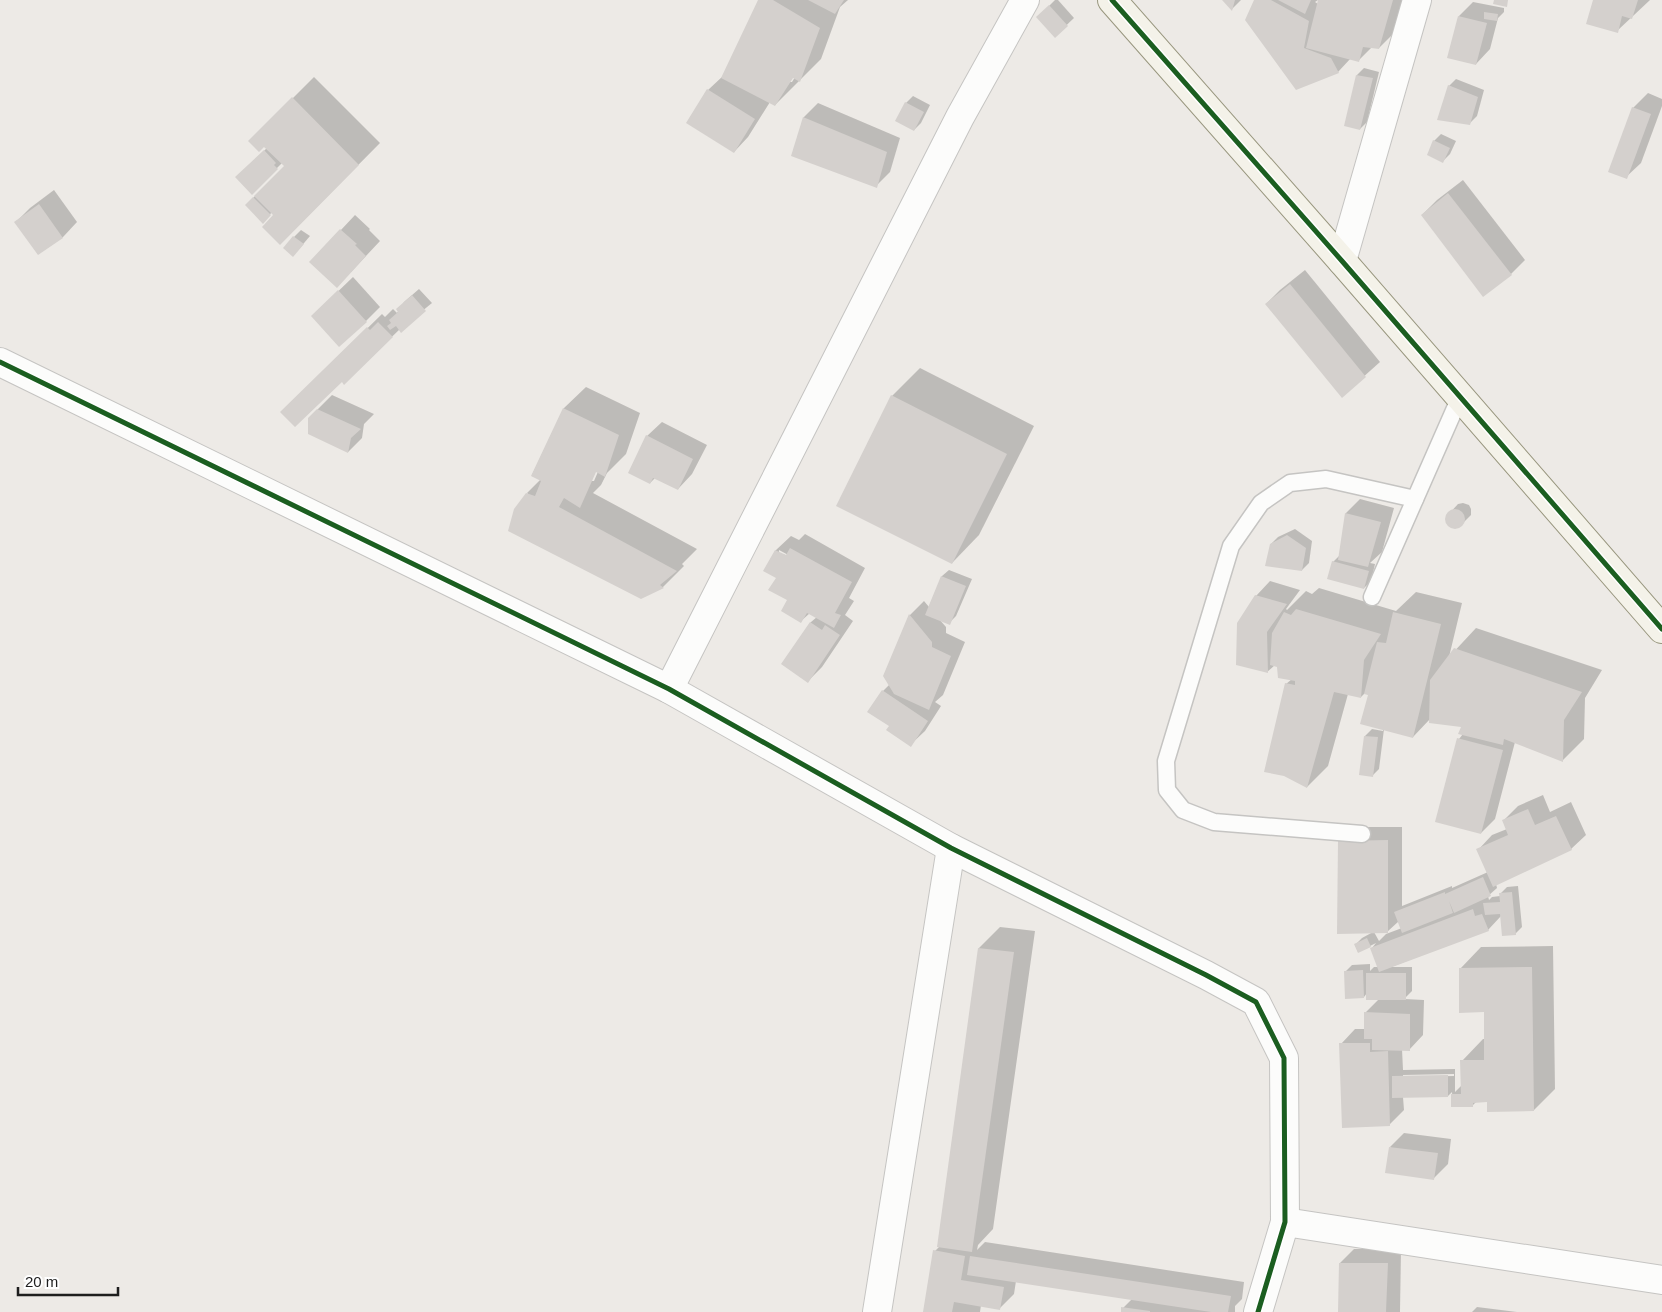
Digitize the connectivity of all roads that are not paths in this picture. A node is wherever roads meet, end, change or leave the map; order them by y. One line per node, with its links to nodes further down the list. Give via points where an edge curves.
1 (1025, 0): 10 (street, via 960,117)
2 (1112, 0): 4 (street)
3 (1417, 0): 4 (street)
4 (1342, 260): 6 (street)
5 (0, 362): 10 (street)
6 (1460, 397): 7 (lane); 9 (street)
7 (1415, 499): 8 (lane); 11 (lane, via 1326,479 1290,483 1261,504 1231,546 1166,761 1167,790 1184,810 1214,822)
8 (1372, 598)
9 (1662, 629)
10 (669, 689): 12 (street)
11 (1362, 834)
12 (951, 848): 13 (street, via 1256,1002 1284,1058); 15 (street)
13 (1285, 1222): 14 (street); 16 (street)
14 (1662, 1280)
15 (877, 1312)
16 (1258, 1312)

